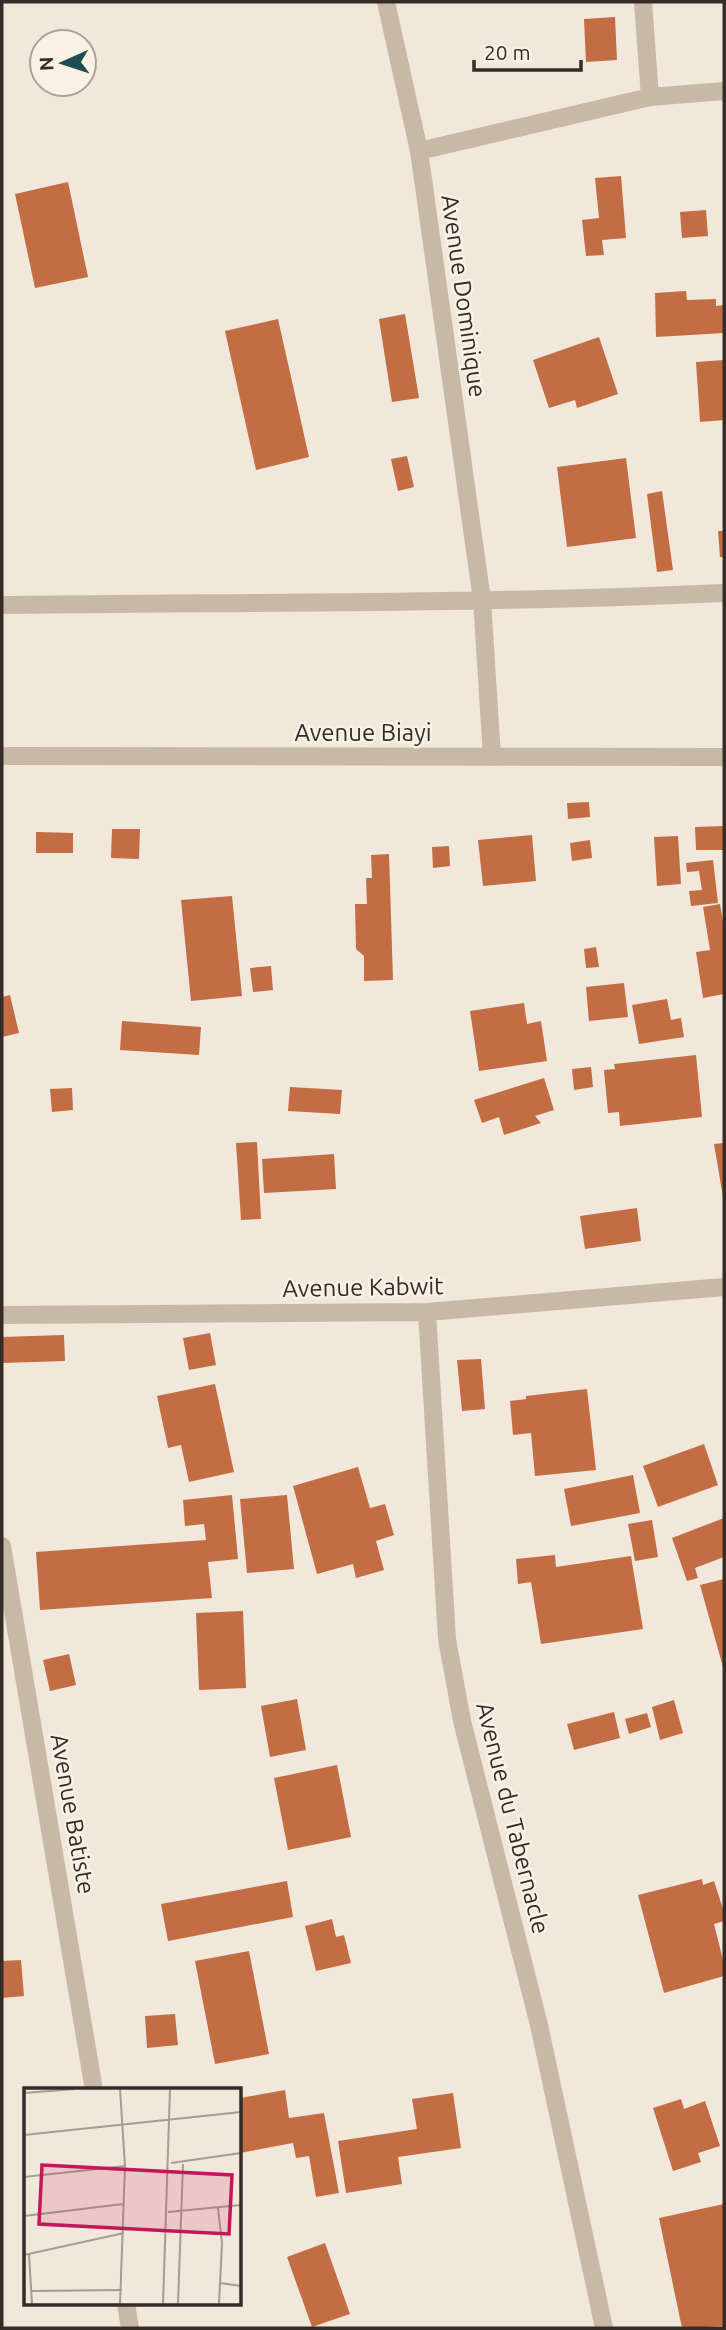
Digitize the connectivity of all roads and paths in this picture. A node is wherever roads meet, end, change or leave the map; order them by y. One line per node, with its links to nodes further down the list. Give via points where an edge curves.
1 (386, 2): 5 (street, Avenue Dominique)
2 (643, 2): 4 (street)
3 (724, 91): 4 (street)
4 (650, 97): 5 (street)
5 (419, 151): 7 (street, Avenue Dominique)
6 (724, 593): 7 (street)
7 (482, 600): 8 (street); 10 (street, Avenue Dominique)
8 (2, 605)
9 (2, 756): 10 (street, Avenue Biayi)
10 (492, 757): 11 (street, Avenue Biayi)
11 (724, 757)
12 (724, 1287): 13 (street, Avenue Kabwit)
13 (427, 1312): 14 (street, Avenue Kabwit); 19 (street, Avenue du Tabernacle, via 447,1639 465,1733 539,2025)
14 (2, 1315)
15 (2, 1546): 16 (street, Avenue Batiste)
16 (94, 2088)
17 (126, 2306): 18 (street)
18 (130, 2328)
19 (604, 2328)

